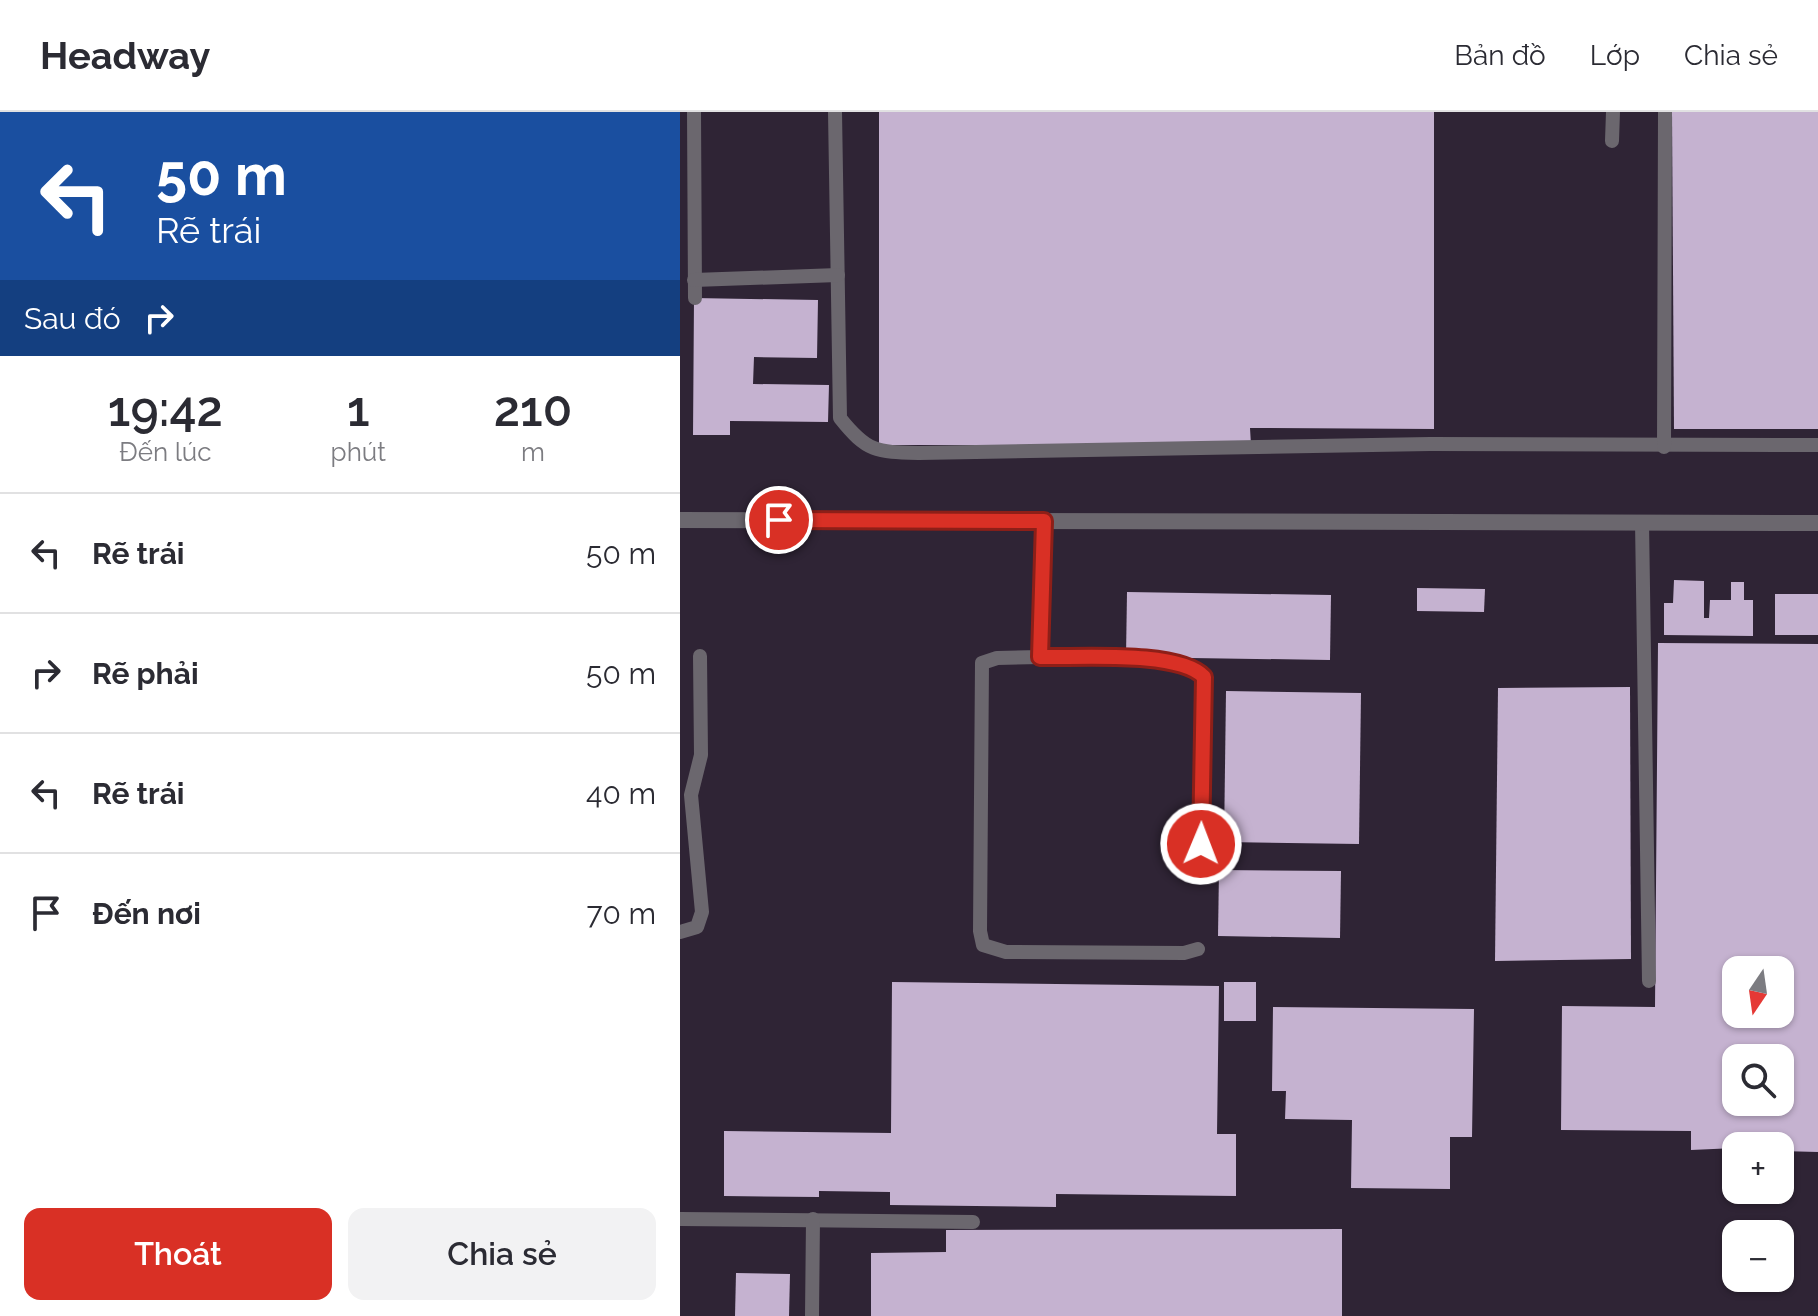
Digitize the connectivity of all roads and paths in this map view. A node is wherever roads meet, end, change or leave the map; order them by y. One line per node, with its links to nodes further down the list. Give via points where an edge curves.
1 (694, 112): 7 (lane)
2 (835, 112): 6 (lane)
3 (1613, 112): 5 (lane)
4 (1665, 112): 10 (lane)
5 (1612, 141)
6 (838, 275): 7 (lane); 10 (lane, via 840,418 860,443 886,453 1430,444)
7 (694, 280): 8 (lane)
8 (695, 298)
9 (1818, 445): 10 (lane)
10 (1664, 447)
11 (680, 520): 12 (street)
12 (1044, 521): 13 (street); 16 (lane)
13 (1642, 522): 14 (street); 20 (lane)
14 (1818, 523)
15 (700, 656): 18 (lane, via 701,755 691,795 702,912 697,927)
16 (1040, 657): 17 (lane, via 1157,660 1195,667 1204,677); 19 (lane, via 982,663 983,945 1006,952)
17 (1201, 844)
18 (680, 932)
19 (1198, 949)
20 (1649, 981)
21 (680, 1219): 22 (lane)
22 (813, 1219): 23 (lane); 24 (lane)
23 (973, 1222)
24 (812, 1316)

